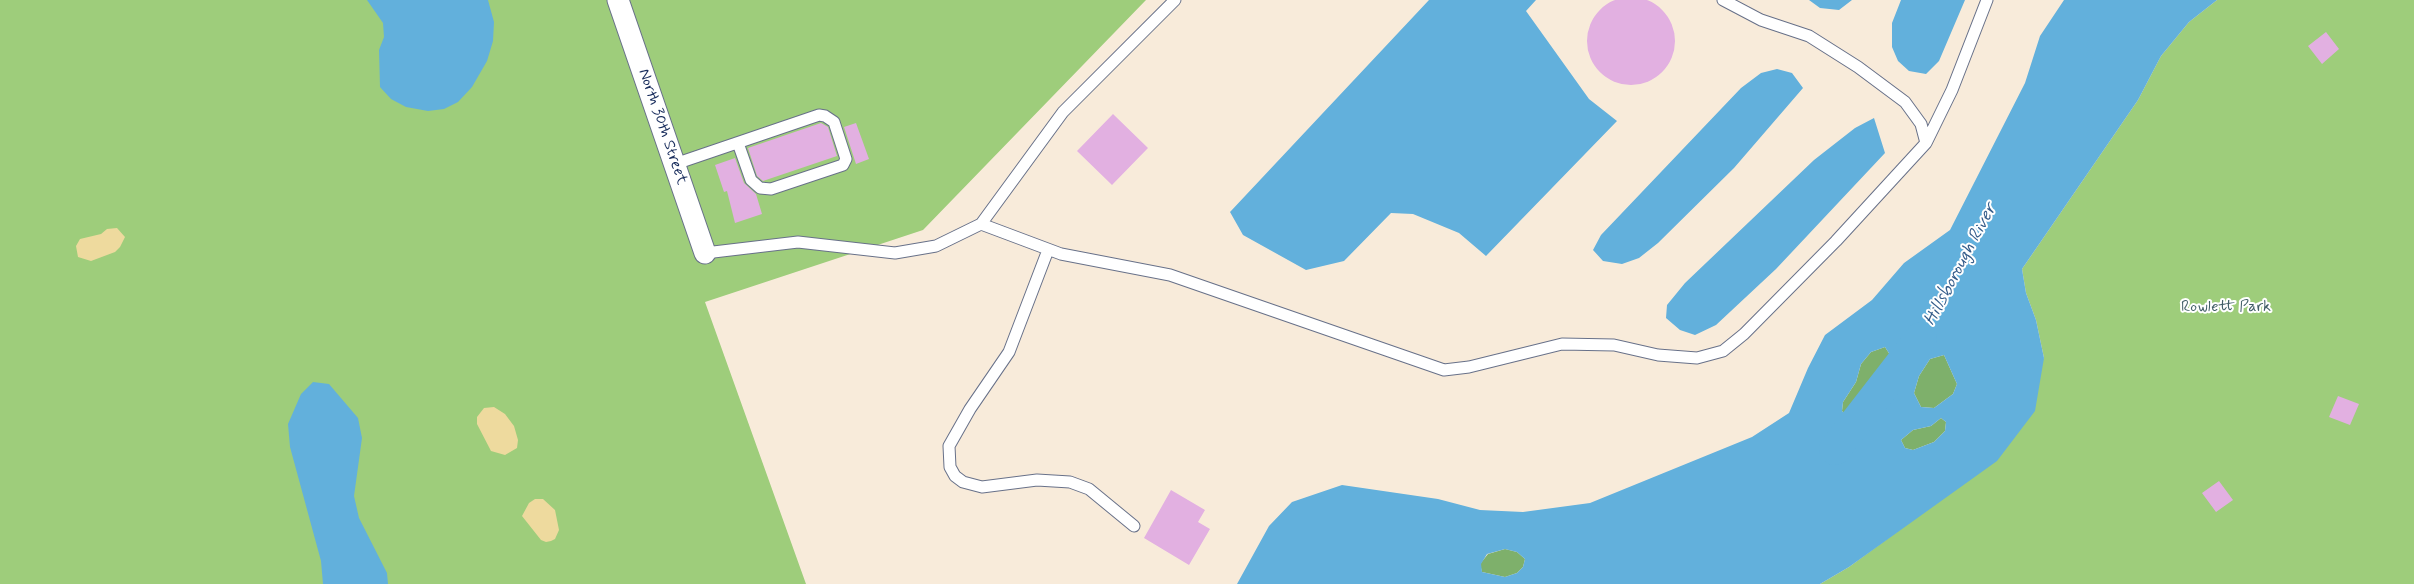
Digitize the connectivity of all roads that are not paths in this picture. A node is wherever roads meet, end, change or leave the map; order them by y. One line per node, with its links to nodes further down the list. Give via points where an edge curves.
1 (618, 0): 7 (street, North 30th Street)
2 (1175, 0): 8 (lane, via 1063,112)
3 (1723, 0): 6 (lane, via 1762,20 1809,36 1858,66 1905,102 1921,124)
4 (1987, 0): 6 (lane, via 1952,90)
5 (738, 143): 5 (lane, via 825,116 834,122 846,159 843,165 772,189 760,188 751,180); 7 (lane)
6 (1926, 143): 9 (lane, via 1744,334 1723,351 1697,358 1658,355 1614,345 1562,344 1444,370 1170,275)
7 (675, 164): 10 (street, North 30th Street)
8 (982, 224): 9 (lane); 10 (lane, via 936,246 895,253 798,242)
9 (1048, 250): 11 (lane, via 1009,352 949,446 950,467 962,482 982,487 1037,480 1070,482 1089,489)
10 (705, 253)
11 (1134, 526)

